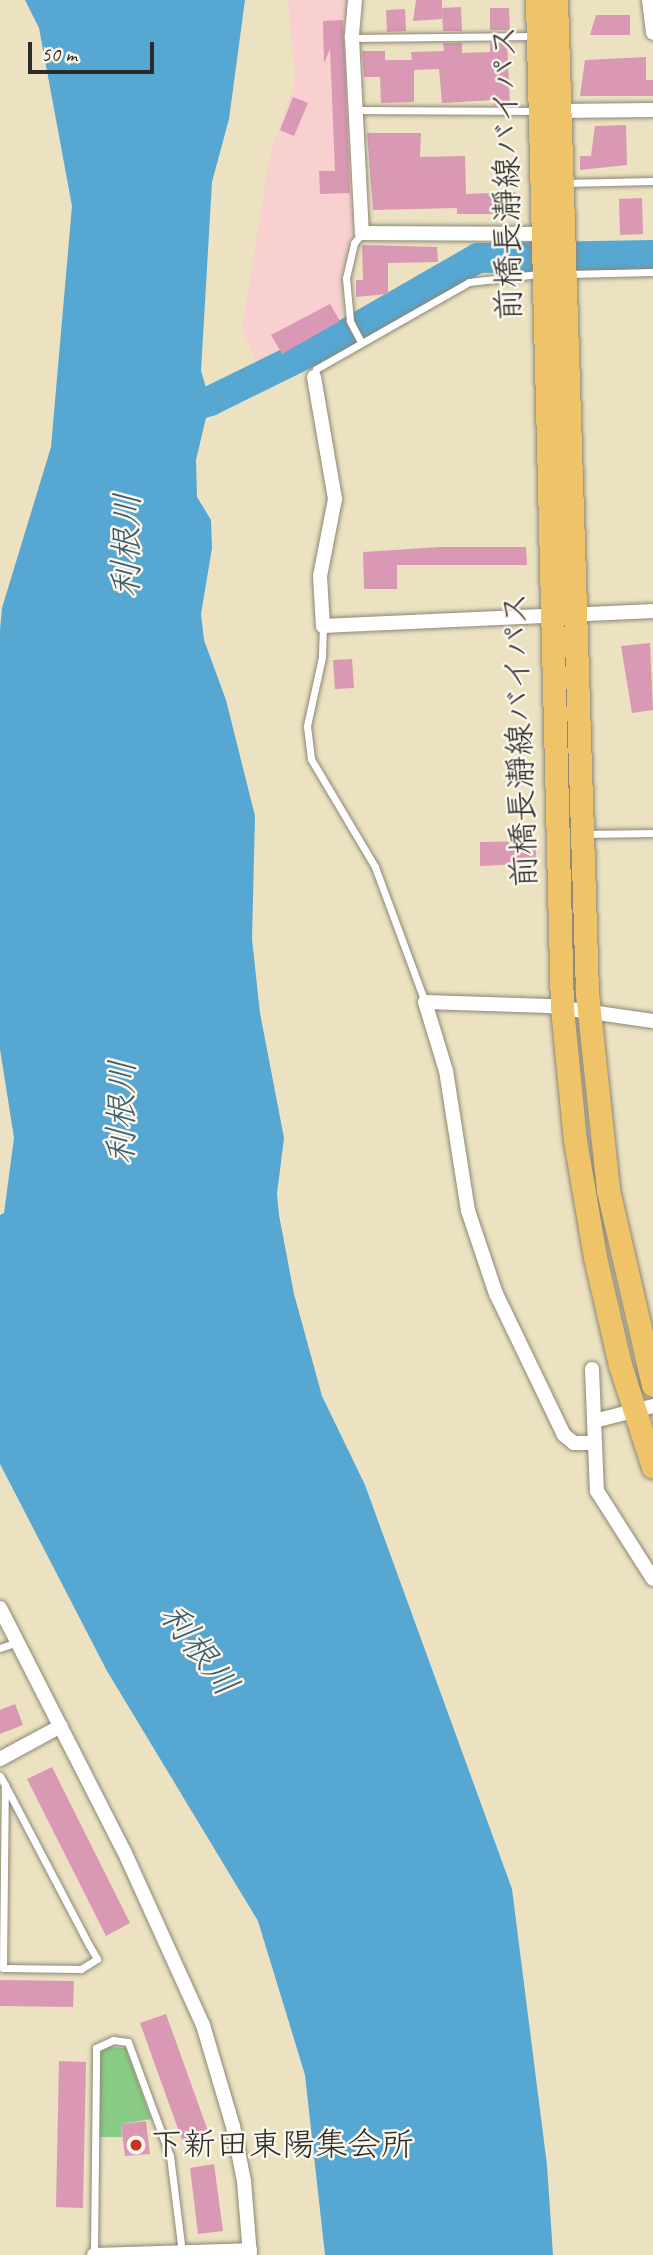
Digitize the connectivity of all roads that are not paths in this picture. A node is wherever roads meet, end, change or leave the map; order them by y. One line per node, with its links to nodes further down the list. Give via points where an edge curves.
1 (355, 0): 7 (street)
2 (537, 0): 6 (main road, 前橋長瀞線バイパス)
3 (556, 0): 10 (main road, 前橋長瀞線バイパス)
4 (649, 0): 5 (street)
5 (653, 33)
6 (538, 36): 7 (lane); 10 (main road, 前橋長瀞線バイパス)
7 (352, 38): 8 (street)
8 (356, 110): 10 (lane); 13 (street)
9 (653, 110): 10 (street)
10 (548, 111): 12 (main road, 前橋長瀞線バイパス); 14 (main road, 前橋長瀞線バイパス)
11 (653, 181): 12 (lane)
12 (560, 183): 14 (main road, 前橋長瀞線バイパス)
13 (362, 233): 14 (street); 17 (lane, via 354,243 346,278 350,321)
14 (552, 238): 15 (main road, 前橋長瀞線バイパス)
15 (552, 271): 16 (lane); 17 (lane, via 470,282); 20 (main road, 前橋長瀞線バイパス); 21 (main road, 前橋長瀞線バイパス)
16 (653, 272)
17 (359, 339): 18 (lane, via 316,369)
18 (314, 377): 22 (street, via 335,499 320,576)
19 (653, 611): 20 (street)
20 (574, 616): 21 (street); 24 (main road, 前橋長瀞線バイパス)
21 (549, 617): 22 (street); 26 (main road, 前橋長瀞線バイパス)
22 (323, 626): 25 (lane, via 322,657 307,726 311,759 374,867)
23 (653, 832): 24 (lane)
24 (582, 834): 27 (main road, 前橋長瀞線バイパス)
25 (425, 1002): 26 (street); 33 (street, via 446,1071 468,1212 496,1294 564,1435 574,1443)
26 (562, 1008): 27 (street); 31 (main road, 前橋長瀞線バイパス, via 583,1193)
27 (588, 1012): 28 (street); 30 (main road, 前橋長瀞線バイパス, via 608,1190)
28 (653, 1021)
29 (593, 1369): 32 (street)
30 (653, 1385)
31 (643, 1409): 32 (street); 34 (main road, 前橋長瀞線バイパス)
32 (594, 1421): 33 (street)
33 (594, 1443): 35 (street, via 599,1499)
34 (653, 1467)
35 (653, 1578)
36 (0, 1608): 37 (street)
37 (17, 1642): 38 (lane); 39 (street)
38 (0, 1648)
39 (61, 1726): 40 (street); 43 (street, via 203,2025 233,2126)
40 (0, 1759)
41 (0, 1776): 42 (lane)
42 (5, 1785): 42 (lane, via 97,1959 80,1969 3,1968)
43 (250, 2253): 45 (street)
44 (94, 2254): 45 (street); 45 (lane, via 96,2048 113,2040 128,2042 170,2156)
45 (174, 2254)

